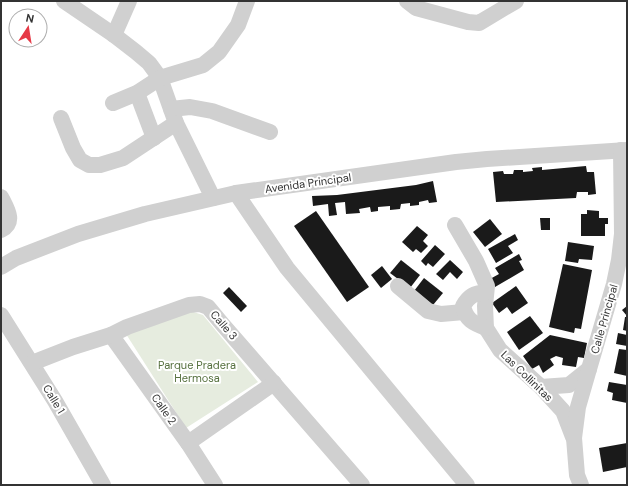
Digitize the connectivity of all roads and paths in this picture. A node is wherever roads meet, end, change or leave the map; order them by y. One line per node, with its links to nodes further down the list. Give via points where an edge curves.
1 (64, 1): 6 (street)
2 (130, 1): 6 (street)
3 (247, 1): 7 (street, via 238,25 219,52 202,65)
4 (407, 1): 5 (street, via 416,8 479,23)
5 (516, 1)
6 (114, 35): 7 (street, via 149,63)
7 (160, 78): 8 (street); 10 (street)
8 (137, 93): 9 (street); 13 (street)
9 (113, 103)
10 (174, 116): 12 (street, via 190,107 212,111); 13 (street); 17 (street)
11 (61, 118): 13 (street, via 73,148 80,160 88,165 100,166 123,158)
12 (270, 132)
13 (154, 138)
14 (624, 150): 15 (street, Avenida Principal, via 464,161); 20 (street, Calle Principal)
15 (236, 193): 17 (street, Avenida Principal); 38 (street, via 287,268)
16 (1, 198): 19 (street, via 9,212 10,220)
17 (213, 198): 21 (street, Avenida Principal, via 145,214 78,234 16,258)
18 (455, 225): 24 (street, Las Collinitas, via 476,261 487,286)
19 (1, 230)
20 (624, 236): 22 (street, Calle Principal, via 619,260)
21 (1, 267)
22 (621, 282): 30 (street, Calle Principal)
23 (398, 286): 25 (street, via 428,311 441,314)
24 (486, 292): 25 (street, via 468,298 463,306); 27 (street, Las Collinitas)
25 (464, 312): 27 (street, via 471,322)
26 (1, 314): 29 (street, Calle 1)
27 (486, 328): 32 (street, Las Collinitas, via 500,350)
28 (111, 335): 29 (street, Calle 3); 31 (street, Calle 3, via 189,305 200,304 208,307); 34 (street, Calle 2)
29 (32, 363): 35 (street, Calle 1)
30 (589, 369): 32 (street, via 569,385); 33 (street, Calle Principal, via 578,407)
31 (274, 383): 34 (street); 37 (street, Calle 3)
32 (541, 386): 33 (street, Las Collinitas, via 563,411)
33 (574, 438): 39 (street, Calle Principal, via 577,475)
34 (188, 443): 36 (street, Calle 2)
35 (103, 485)
36 (215, 485)
37 (362, 485)
38 (467, 485)
39 (581, 485)

